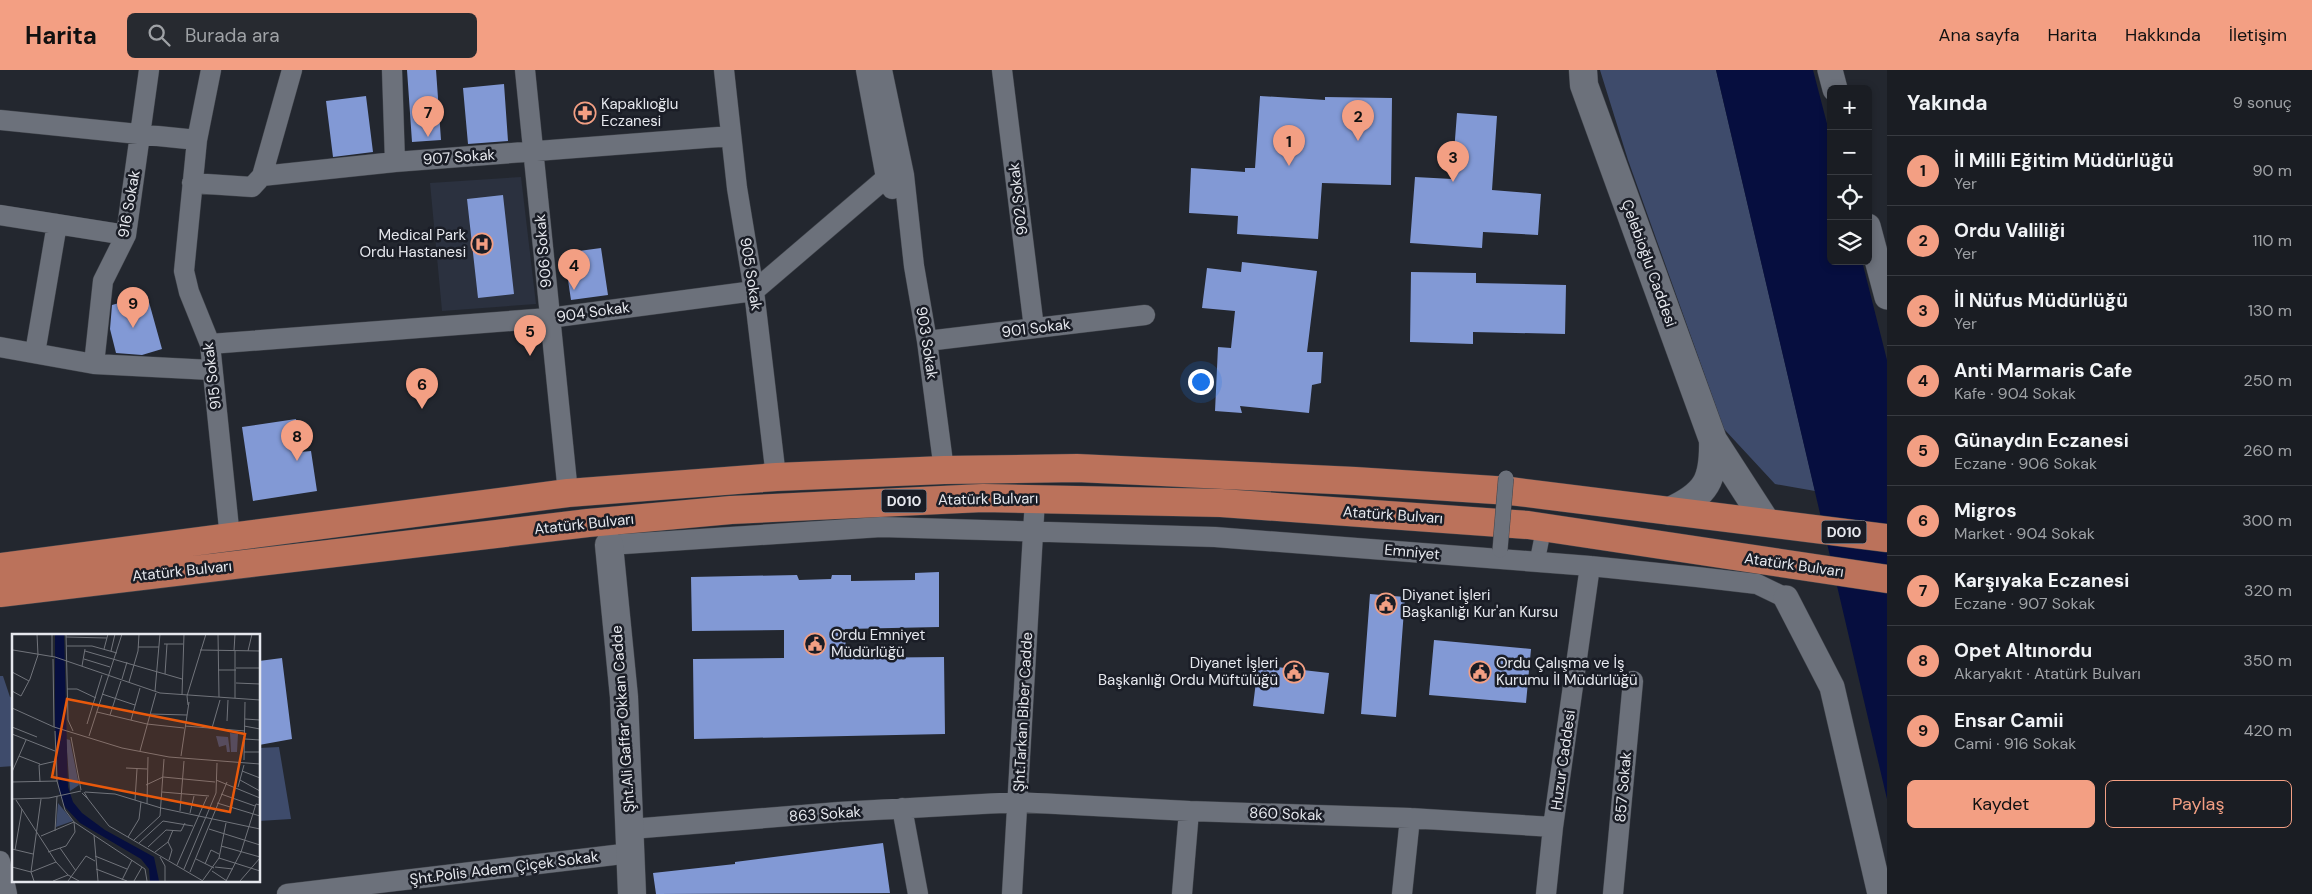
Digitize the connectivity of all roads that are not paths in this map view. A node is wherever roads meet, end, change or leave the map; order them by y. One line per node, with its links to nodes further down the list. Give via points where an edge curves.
1 (149, 70): 14 (street, 916 Sokak)
2 (211, 70): 16 (street, 915 Sokak)
3 (292, 70): 19 (street)
4 (392, 70): 18 (street)
5 (525, 70): 17 (street, 906 Sokak)
6 (724, 70): 15 (street, 905 Sokak)
7 (866, 70): 20 (street, 903 Sokak)
8 (882, 70): 20 (street, 903 Sokak)
9 (1002, 70): 30 (street, 902 Sokak)
10 (1830, 70): 12 (street)
11 (1580, 75): 37 (main road, Çelebioğlu Caddesi)
12 (1834, 85)
13 (0, 120): 14 (street)
14 (140, 134): 16 (street); 24 (street, 916 Sokak)
15 (731, 136): 17 (street, 907 Sokak); 26 (street, 905 Sokak)
16 (197, 140): 21 (street, 915 Sokak)
17 (534, 151): 18 (street, 907 Sokak); 29 (street, 906 Sokak)
18 (395, 162): 19 (street, 907 Sokak)
19 (262, 176): 21 (street, 907 Sokak, via 252,187)
20 (895, 177): 26 (street); 31 (street, 903 Sokak, via 908,217)
21 (192, 183): 32 (street, 915 Sokak, via 184,271)
22 (0, 215): 23 (street)
23 (57, 224): 24 (street); 34 (street)
24 (126, 235): 35 (street, 916 Sokak, via 103,281)
25 (1876, 236): 27 (street)
26 (754, 291): 29 (street, 904 Sokak); 39 (street, 905 Sokak)
27 (1887, 297)
28 (1145, 315): 30 (street, 901 Sokak)
29 (549, 318): 32 (street, 904 Sokak); 41 (street, 906 Sokak)
30 (1034, 328): 31 (street, 901 Sokak)
31 (927, 341): 38 (street, 903 Sokak)
32 (210, 344): 36 (street, 915 Sokak)
33 (0, 347): 34 (street)
34 (35, 353): 35 (street)
35 (94, 364): 36 (street)
36 (211, 370): 47 (street, 915 Sokak)
37 (1713, 440): 43 (main road, via 1714,467 1706,484 1692,501); 44 (main road)
38 (944, 470): 39 (highway, Atatürk Bulvarı / D010); 43 (highway, Atatürk Bulvarı / D010, via 1077,468 1477,482)
39 (776, 477): 41 (highway, Atatürk Bulvarı / D010)
40 (1506, 478): 50 (street, bridge)
41 (568, 492): 47 (highway, Atatürk Bulvarı / D010)
42 (1035, 499): 45 (highway, Atatürk Bulvarı / D010, via 1222,503); 46 (street, Şht.Tarkan Biber Cadde); 55 (highway, Atatürk Bulvarı / D010, via 983,498 731,510 588,523)
43 (1670, 511): 44 (highway, Atatürk Bulvarı / D010)
44 (1766, 522): 48 (highway, Atatürk Bulvarı / D010)
45 (1544, 527): 51 (street); 54 (highway, Atatürk Bulvarı / D010)
46 (1033, 531): 49 (street, Emniyet, via 881,527); 51 (street, Emniyet, via 1215,537); 58 (street, Şht.Tarkan Biber Cadde)
47 (230, 538): 53 (highway, Atatürk Bulvarı / D010)
48 (1887, 538)
49 (609, 545): 63 (main road, Şht.Ali Gaffar Okkan Cadde, via 624,696)
50 (1500, 550)
51 (1537, 562): 52 (street, Emniyet)
52 (1590, 566): 56 (street, Emniyet, via 1757,584); 62 (street, Huzur Caddesi)
53 (0, 567)
54 (1887, 579)
55 (0, 593)
56 (1786, 598): 75 (street, via 1832,687)
57 (1633, 681): 74 (street, 857 Sokak)
58 (1018, 802): 59 (street, 863 Sokak); 60 (street, 860 Sokak); 70 (street, Şht.Tarkan Biber Cadde)
59 (902, 808): 63 (street, 863 Sokak); 69 (street)
60 (1189, 811): 61 (street, 860 Sokak); 71 (street)
61 (1410, 818): 62 (street, 860 Sokak); 72 (street)
62 (1553, 827): 73 (street, Huzur Caddesi)
63 (631, 841): 65 (street, Şht.Polis Adem Çiçek Sokak); 68 (main road, Şht.Ali Gaffar Okkan Cadde)
64 (0, 861): 66 (street)
65 (351, 890): 67 (street, Şht.Polis Adem Çiçek Sokak)
66 (7, 894)
67 (287, 894)
68 (632, 894)
69 (918, 894)
70 (1012, 894)
71 (1182, 894)
72 (1402, 894)
73 (1546, 894)
74 (1613, 894)
75 (1880, 894)

